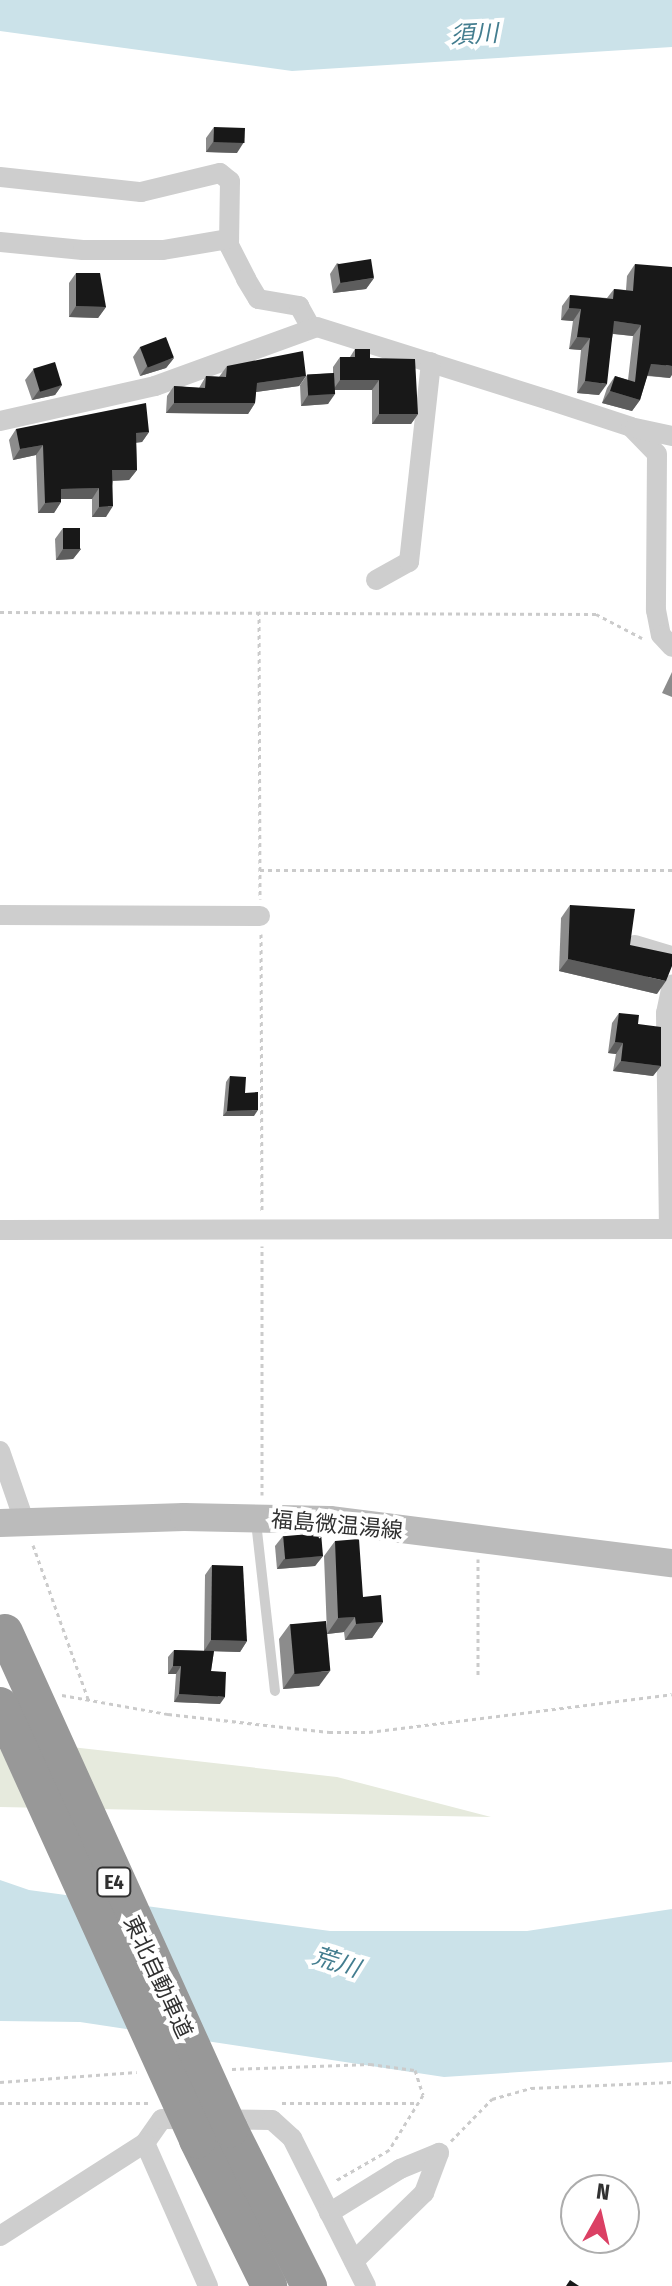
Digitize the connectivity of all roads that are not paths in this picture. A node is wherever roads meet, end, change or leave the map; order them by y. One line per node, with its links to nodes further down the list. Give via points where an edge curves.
1 (0, 177): 2 (street, via 141,192 220,173 230,181)
2 (229, 239): 3 (street, via 163,250); 4 (street, via 258,299 299,306)
3 (0, 242)
4 (311, 328): 5 (street, via 336,330); 6 (street, via 155,386)
5 (431, 362): 7 (street); 9 (street, via 409,562)
6 (0, 421)
7 (631, 427): 8 (street); 10 (street, via 657,454 656,610)
8 (672, 436)
9 (376, 580)
10 (663, 646)
11 (0, 915): 12 (street)
12 (260, 916)
13 (635, 945): 14 (street)
14 (672, 956)
15 (672, 985): 16 (street, via 666,1013)
16 (670, 1117): 17 (street)
17 (670, 1229): 18 (street)
18 (0, 1230)
19 (0, 1451): 21 (street)
20 (259, 1519): 21 (main road, 福島微温湯線); 22 (main road, 福島微温湯線, via 330,1520); 24 (lane)
21 (12, 1523)
22 (672, 1563)
23 (3, 1626): 26 (highway, 東北自動車道 / E4, bridge)
24 (275, 1691)
25 (0, 1705): 26 (highway, 東北自動車道 / E4, bridge)
26 (213, 2134): 32 (highway, 東北自動車道 / E4); 33 (highway, 東北自動車道 / E4)
27 (145, 2143): 28 (street, via 162,2119 272,2120 292,2138); 29 (street); 31 (street)
28 (329, 2213): 30 (street); 30 (street, via 400,2169 439,2153 424,2193)
29 (0, 2236)
30 (354, 2261): 34 (street)
31 (208, 2286)
32 (269, 2286)
33 (309, 2286)
34 (366, 2286)

